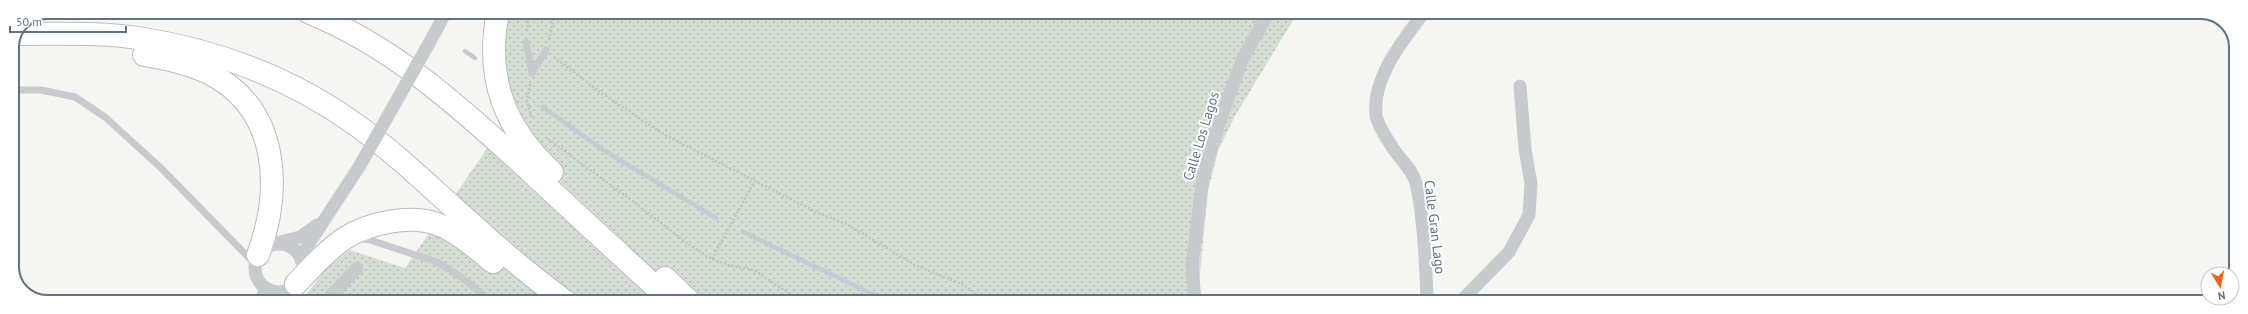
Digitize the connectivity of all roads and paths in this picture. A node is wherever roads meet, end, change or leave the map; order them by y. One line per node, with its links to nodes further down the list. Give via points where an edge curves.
1 (323, 19): 32 (highway, via 359,36 413,70 507,150)
2 (442, 19): 18 (street, bridge, via 358,167)
3 (497, 19): 33 (highway, via 494,40 496,72 501,99 512,126 541,162)
4 (529, 19): 10 (path)
5 (553, 19): 11 (path)
6 (1265, 19): 36 (street, Calle Los Lagos, via 1243,58 1220,120 1203,177 1192,265)
7 (1419, 19): 37 (street, Calle Gran Lago, via 1404,38 1382,78 1376,99 1376,117 1415,182)
8 (22, 34): 9 (highway)
9 (56, 34): 20 (highway, via 187,64 210,74 237,93 260,126 269,148 272,167 270,217); 31 (highway, via 137,38 188,48 229,60 291,85 354,123 381,144 498,248)
10 (526, 42): 12 (lane)
11 (546, 50): 12 (lane); 17 (path, via 600,92 665,135)
12 (532, 73): 15 (path, via 527,101)
13 (1520, 86): 38 (street, via 1525,149 1532,184 1529,215 1509,252)
14 (19, 90): 20 (lane, via 41,90 75,96 105,117)
15 (534, 123)
16 (544, 137): 21 (path, via 661,225)
17 (754, 182): 21 (path); 35 (path, via 848,225 915,265 964,285)
18 (324, 219): 20 (street, via 300,237); 22 (street, via 304,250)
19 (345, 239): 24 (highway, via 327,252); 29 (lane, via 370,240 437,262); 30 (highway, via 365,229 390,222 412,220 437,224 463,238)
20 (262, 255): 22 (street, via 281,244 290,246); 25 (street, via 255,272 258,280)
21 (712, 259): 34 (path, via 754,270)
22 (301, 260): 24 (street, via 300,277)
23 (356, 268): 28 (street)
24 (292, 286): 25 (street, via 280,291); 27 (street)
25 (266, 288): 26 (street)
26 (264, 295)
27 (287, 295)
28 (331, 295)
29 (483, 295)
30 (536, 295)
31 (557, 295)
32 (664, 295)
33 (683, 295)
34 (792, 295)
35 (978, 295)
36 (1194, 295)
37 (1426, 295)
38 (1467, 295)

